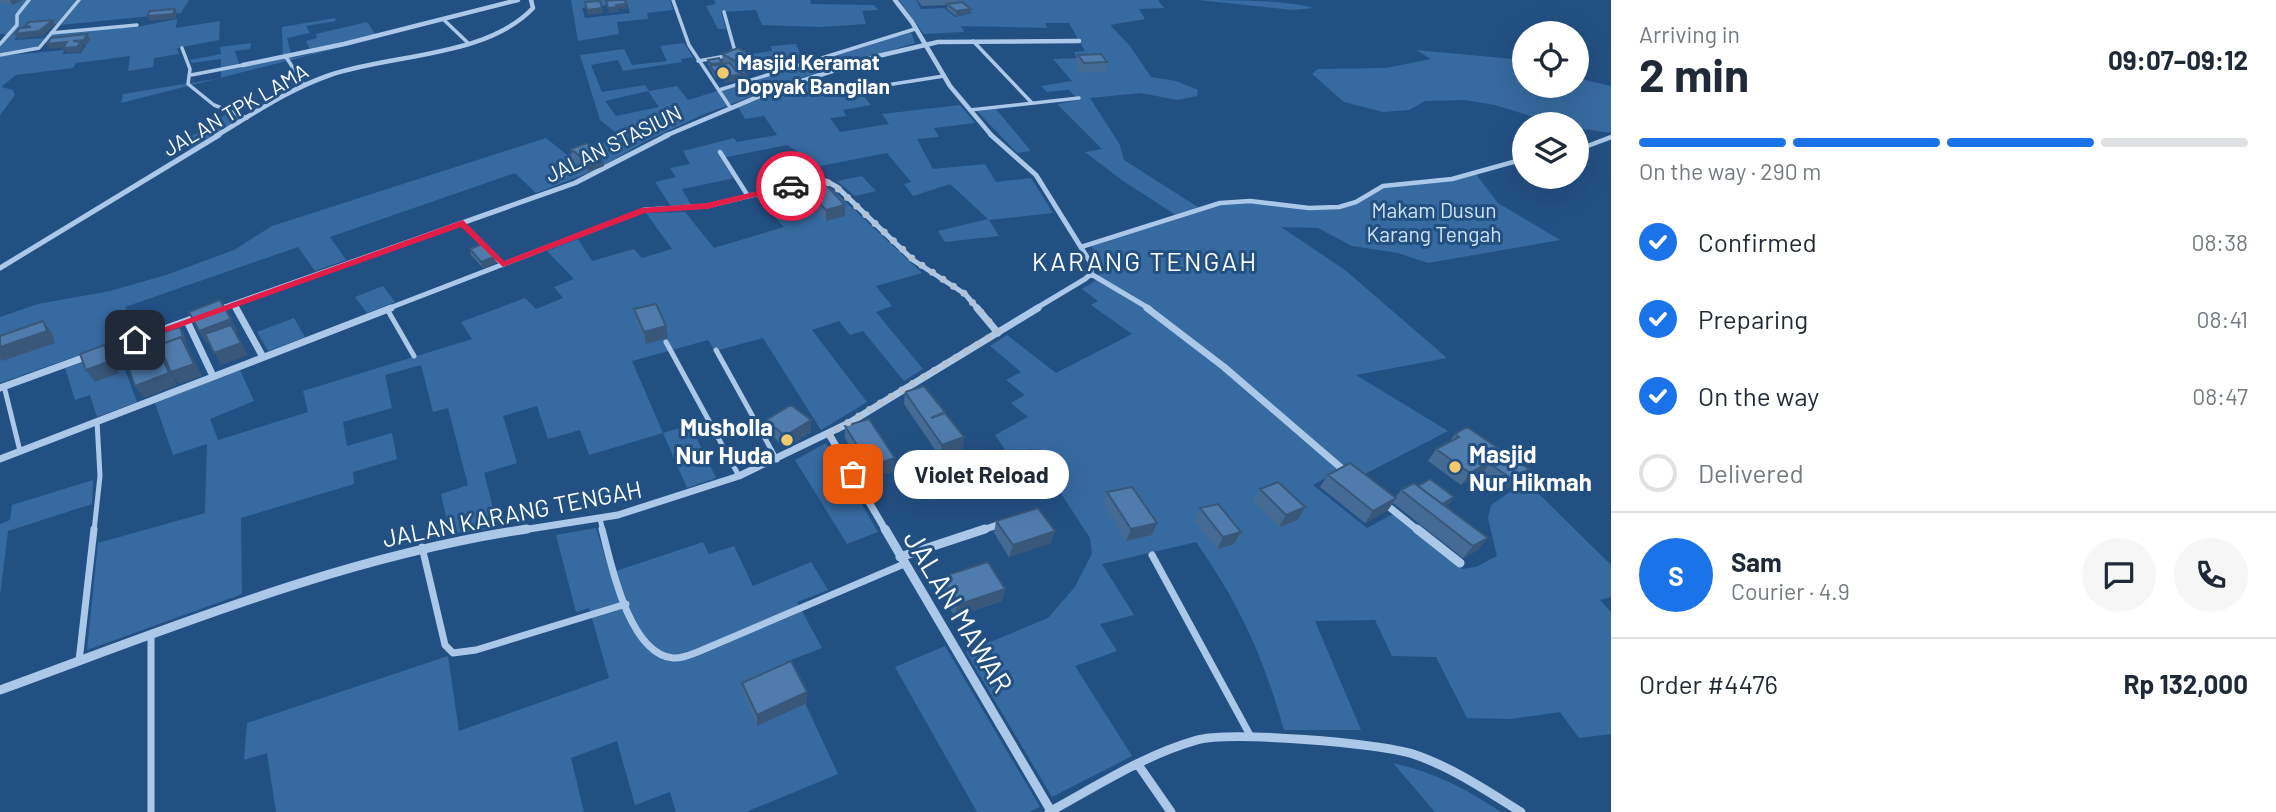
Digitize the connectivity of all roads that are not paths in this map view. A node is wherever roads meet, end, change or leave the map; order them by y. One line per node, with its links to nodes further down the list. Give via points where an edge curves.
1 (29, 0): 16 (lane, via 17,15 17,25)
2 (79, 0): 11 (lane)
3 (519, 0): 8 (street)
4 (531, 0): 14 (street, JALAN TPK LAMA, via 531,12 516,25)
5 (673, 0): 21 (lane)
6 (895, 0): 10 (street)
7 (724, 12): 19 (lane)
8 (443, 19): 14 (lane); 20 (street)
9 (137, 25): 11 (lane)
10 (915, 29): 15 (street); 23 (lane)
11 (51, 33): 18 (lane, via 36,49)
12 (972, 41): 13 (street, JALAN STASIUN); 15 (street, JALAN STASIUN); 30 (lane)
13 (1079, 41)
14 (467, 42): 26 (street, JALAN TPK LAMA)
15 (923, 43): 25 (street); 31 (street, JALAN STASIUN)
16 (0, 44)
17 (182, 48): 24 (lane)
18 (0, 55)
19 (736, 55): 21 (lane); 23 (lane)
20 (286, 57): 22 (street); 26 (lane)
21 (698, 61): 27 (lane)
22 (243, 65): 24 (lane)
23 (771, 72): 27 (lane)
24 (191, 75): 33 (lane, via 188,84 208,101)
25 (944, 76): 28 (lane); 32 (street)
26 (304, 85): 33 (street, JALAN TPK LAMA)
27 (719, 90): 31 (lane)
28 (855, 90)
29 (1079, 98): 30 (lane)
30 (1031, 103): 32 (lane)
31 (730, 107): 39 (street, JALAN STASIUN, via 665,134 582,180)
32 (970, 110): 40 (street, via 1001,147 1036,176)
33 (247, 118): 42 (street, JALAN TPK LAMA)
34 (1611, 137): 35 (lane)
35 (1589, 145)
36 (720, 152): 38 (lane)
37 (1512, 162): 40 (lane, via 1452,179 1383,186 1339,207 1220,203)
38 (748, 196): 41 (street, via 695,208 644,210); 47 (street, via 811,181 832,183 914,260 965,294)
39 (463, 223): 41 (lane); 44 (street, JALAN STASIUN)
40 (1081, 247): 43 (street, via 1092,265)
41 (503, 265): 45 (street)
42 (0, 268)
43 (1091, 274): 47 (street, JALAN KARANG TENGAH); 60 (street, via 1200,349)
44 (234, 304): 46 (street, JALAN STASIUN); 51 (street)
45 (387, 309): 50 (lane); 51 (street)
46 (187, 321): 52 (street); 53 (street, JALAN STASIUN)
47 (998, 332): 55 (street, JALAN KARANG TENGAH)
48 (666, 342): 59 (lane)
49 (716, 350): 58 (lane)
50 (414, 356)
51 (263, 357): 52 (street)
52 (213, 376): 54 (street)
53 (2, 387): 56 (lane)
54 (97, 421): 56 (street); 70 (lane, via 100,476)
55 (829, 434): 58 (street, JALAN KARANG TENGAH); 66 (street, JALAN MAWAR)
56 (20, 451): 57 (street)
57 (0, 459)
58 (777, 460): 59 (street, JALAN KARANG TENGAH)
59 (739, 476): 63 (street, JALAN KARANG TENGAH)
60 (1354, 479)
61 (1374, 495): 67 (street)
62 (1018, 518): 66 (street)
63 (600, 519): 64 (street, JALAN KARANG TENGAH); 68 (lane)
64 (422, 547): 68 (lane, via 445,645 453,653); 69 (street, JALAN KARANG TENGAH)
65 (1152, 555): 72 (lane)
66 (902, 561): 68 (lane, via 673,658 650,648); 74 (street, JALAN MAWAR)
67 (1460, 563)
68 (626, 604)
69 (152, 634): 70 (street, JALAN KARANG TENGAH); 75 (lane)
70 (79, 661): 71 (street, JALAN KARANG TENGAH)
71 (0, 690)
72 (1252, 738): 73 (street, via 1203,738); 77 (street, via 1413,754 1466,778)
73 (1139, 765): 74 (street); 76 (street)
74 (1050, 811)
75 (151, 812)
76 (1171, 812)
77 (1521, 812)

